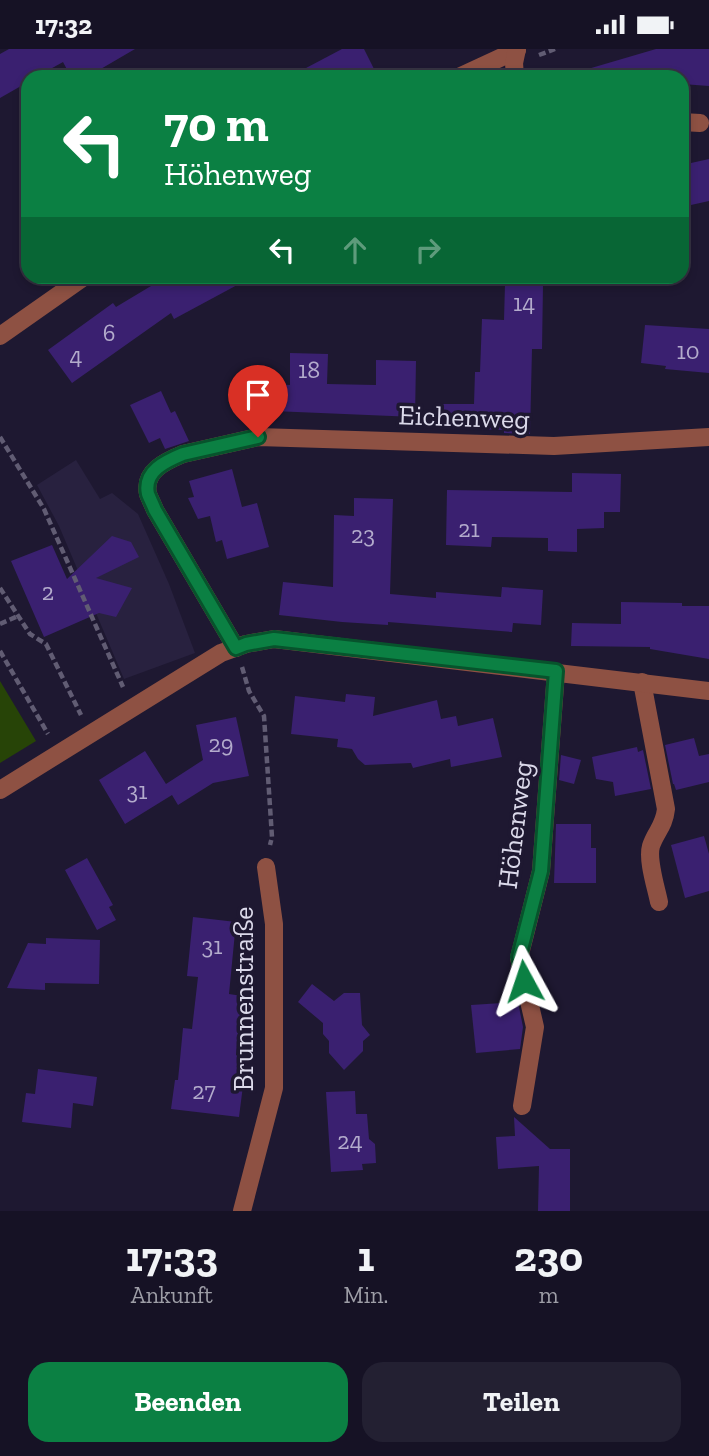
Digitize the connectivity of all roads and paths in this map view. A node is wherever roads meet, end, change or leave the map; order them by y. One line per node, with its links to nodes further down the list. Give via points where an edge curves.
1 (517, 50): 2 (street); 3 (street)
2 (474, 70)
3 (515, 70)
4 (74, 284): 5 (street)
5 (0, 336)
6 (0, 437): 17 (path, via 44,509)
7 (709, 437): 11 (street, Eichenweg, via 554,446 258,437 183,454 153,471 148,492)
8 (0, 588): 9 (path)
9 (18, 616): 10 (path); 18 (path, via 30,635 46,644)
10 (0, 624)
11 (236, 648): 14 (street, via 274,639); 17 (street)
12 (0, 651): 19 (path)
13 (242, 669): 21 (path, via 264,716 272,837)
14 (556, 671): 15 (street); 23 (street, Höhenweg, via 541,871 519,957 535,1027)
15 (642, 682): 16 (street); 22 (street, via 666,809 651,848)
16 (709, 691)
17 (132, 709): 20 (street)
18 (84, 721)
19 (54, 744)
20 (0, 790)
21 (266, 867): 24 (street, Brunnenstraße, via 274,923 274,1089)
22 (659, 902)
23 (522, 1106)
24 (242, 1211)

